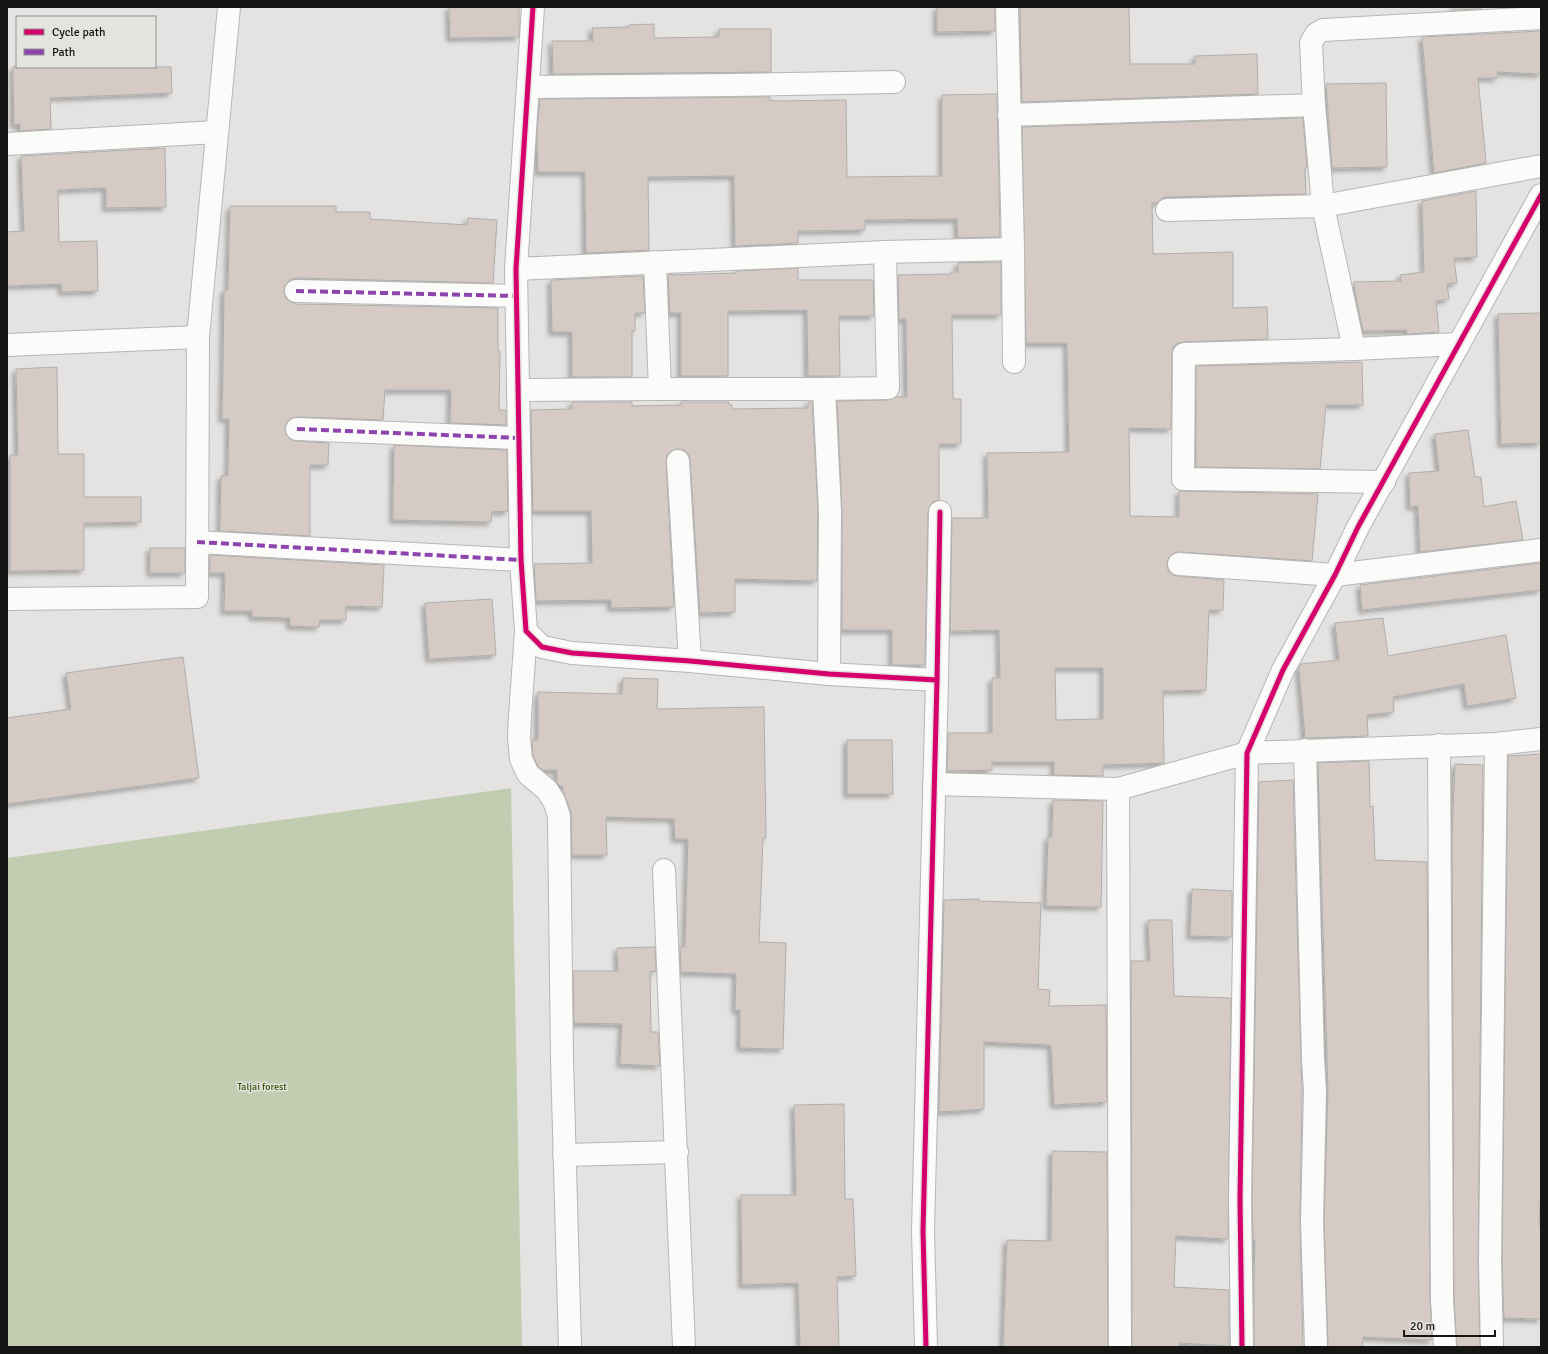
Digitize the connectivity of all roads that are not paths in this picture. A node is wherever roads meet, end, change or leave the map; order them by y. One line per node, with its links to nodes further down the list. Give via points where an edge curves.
1 (228, 7): 9 (street)
2 (533, 7): 6 (street)
3 (1007, 7): 8 (street)
4 (1541, 18): 7 (street, via 1323,30 1316,34 1311,43)
5 (894, 82): 6 (street)
6 (528, 87): 18 (street)
7 (1314, 105): 8 (street); 13 (street)
8 (1009, 115): 15 (street)
9 (217, 132): 10 (street); 21 (street)
10 (7, 144)
11 (1541, 166): 13 (street)
12 (1541, 195): 22 (street)
13 (1322, 206): 14 (street); 24 (street)
14 (1168, 210)
15 (1013, 249): 16 (street); 25 (street)
16 (885, 252): 17 (street); 28 (street, via 888,388)
17 (655, 262): 18 (street); 26 (street)
18 (516, 269): 20 (street)
19 (296, 291): 20 (street)
20 (516, 296): 27 (street)
21 (198, 337): 23 (street); 34 (street)
22 (1459, 344): 24 (street); 32 (street)
23 (7, 345)
24 (1354, 349): 32 (street, via 1184,354 1183,478)
25 (1014, 362)
26 (660, 389): 27 (street); 28 (street)
27 (518, 390): 30 (street)
28 (824, 390): 42 (street, via 830,511)
29 (297, 429): 30 (street)
30 (518, 438): 36 (street)
31 (678, 461): 41 (street)
32 (1384, 482): 38 (street, via 1358,527)
33 (940, 512): 43 (street)
34 (198, 542): 36 (street); 39 (street, via 197,597)
35 (1541, 550): 38 (street)
36 (520, 560): 40 (street)
37 (1179, 564): 38 (street)
38 (1335, 575): 48 (street, via 1283,670)
39 (7, 599)
40 (526, 631): 41 (street, via 542,647 572,653); 53 (street, via 520,723 521,759 528,774 547,790 559,816)
41 (690, 661): 42 (street)
42 (829, 674): 43 (street)
43 (937, 680): 49 (street)
44 (1541, 739): 45 (street)
45 (1496, 744): 46 (street); 61 (street, via 1490,1262)
46 (1439, 745): 47 (street); 60 (street, via 1442,1300)
47 (1305, 750): 48 (street); 59 (street, via 1315,1091 1312,1222)
48 (1247, 753): 50 (street); 58 (street, via 1240,1199)
49 (934, 784): 50 (street); 54 (street, via 923,1231)
50 (1118, 789): 57 (street)
51 (664, 870): 52 (street)
52 (677, 1152): 53 (street); 56 (street)
53 (564, 1155): 55 (street)
54 (924, 1343)
55 (570, 1347)
56 (684, 1347)
57 (1120, 1347)
58 (1242, 1347)
59 (1316, 1347)
60 (1445, 1347)
61 (1492, 1347)

